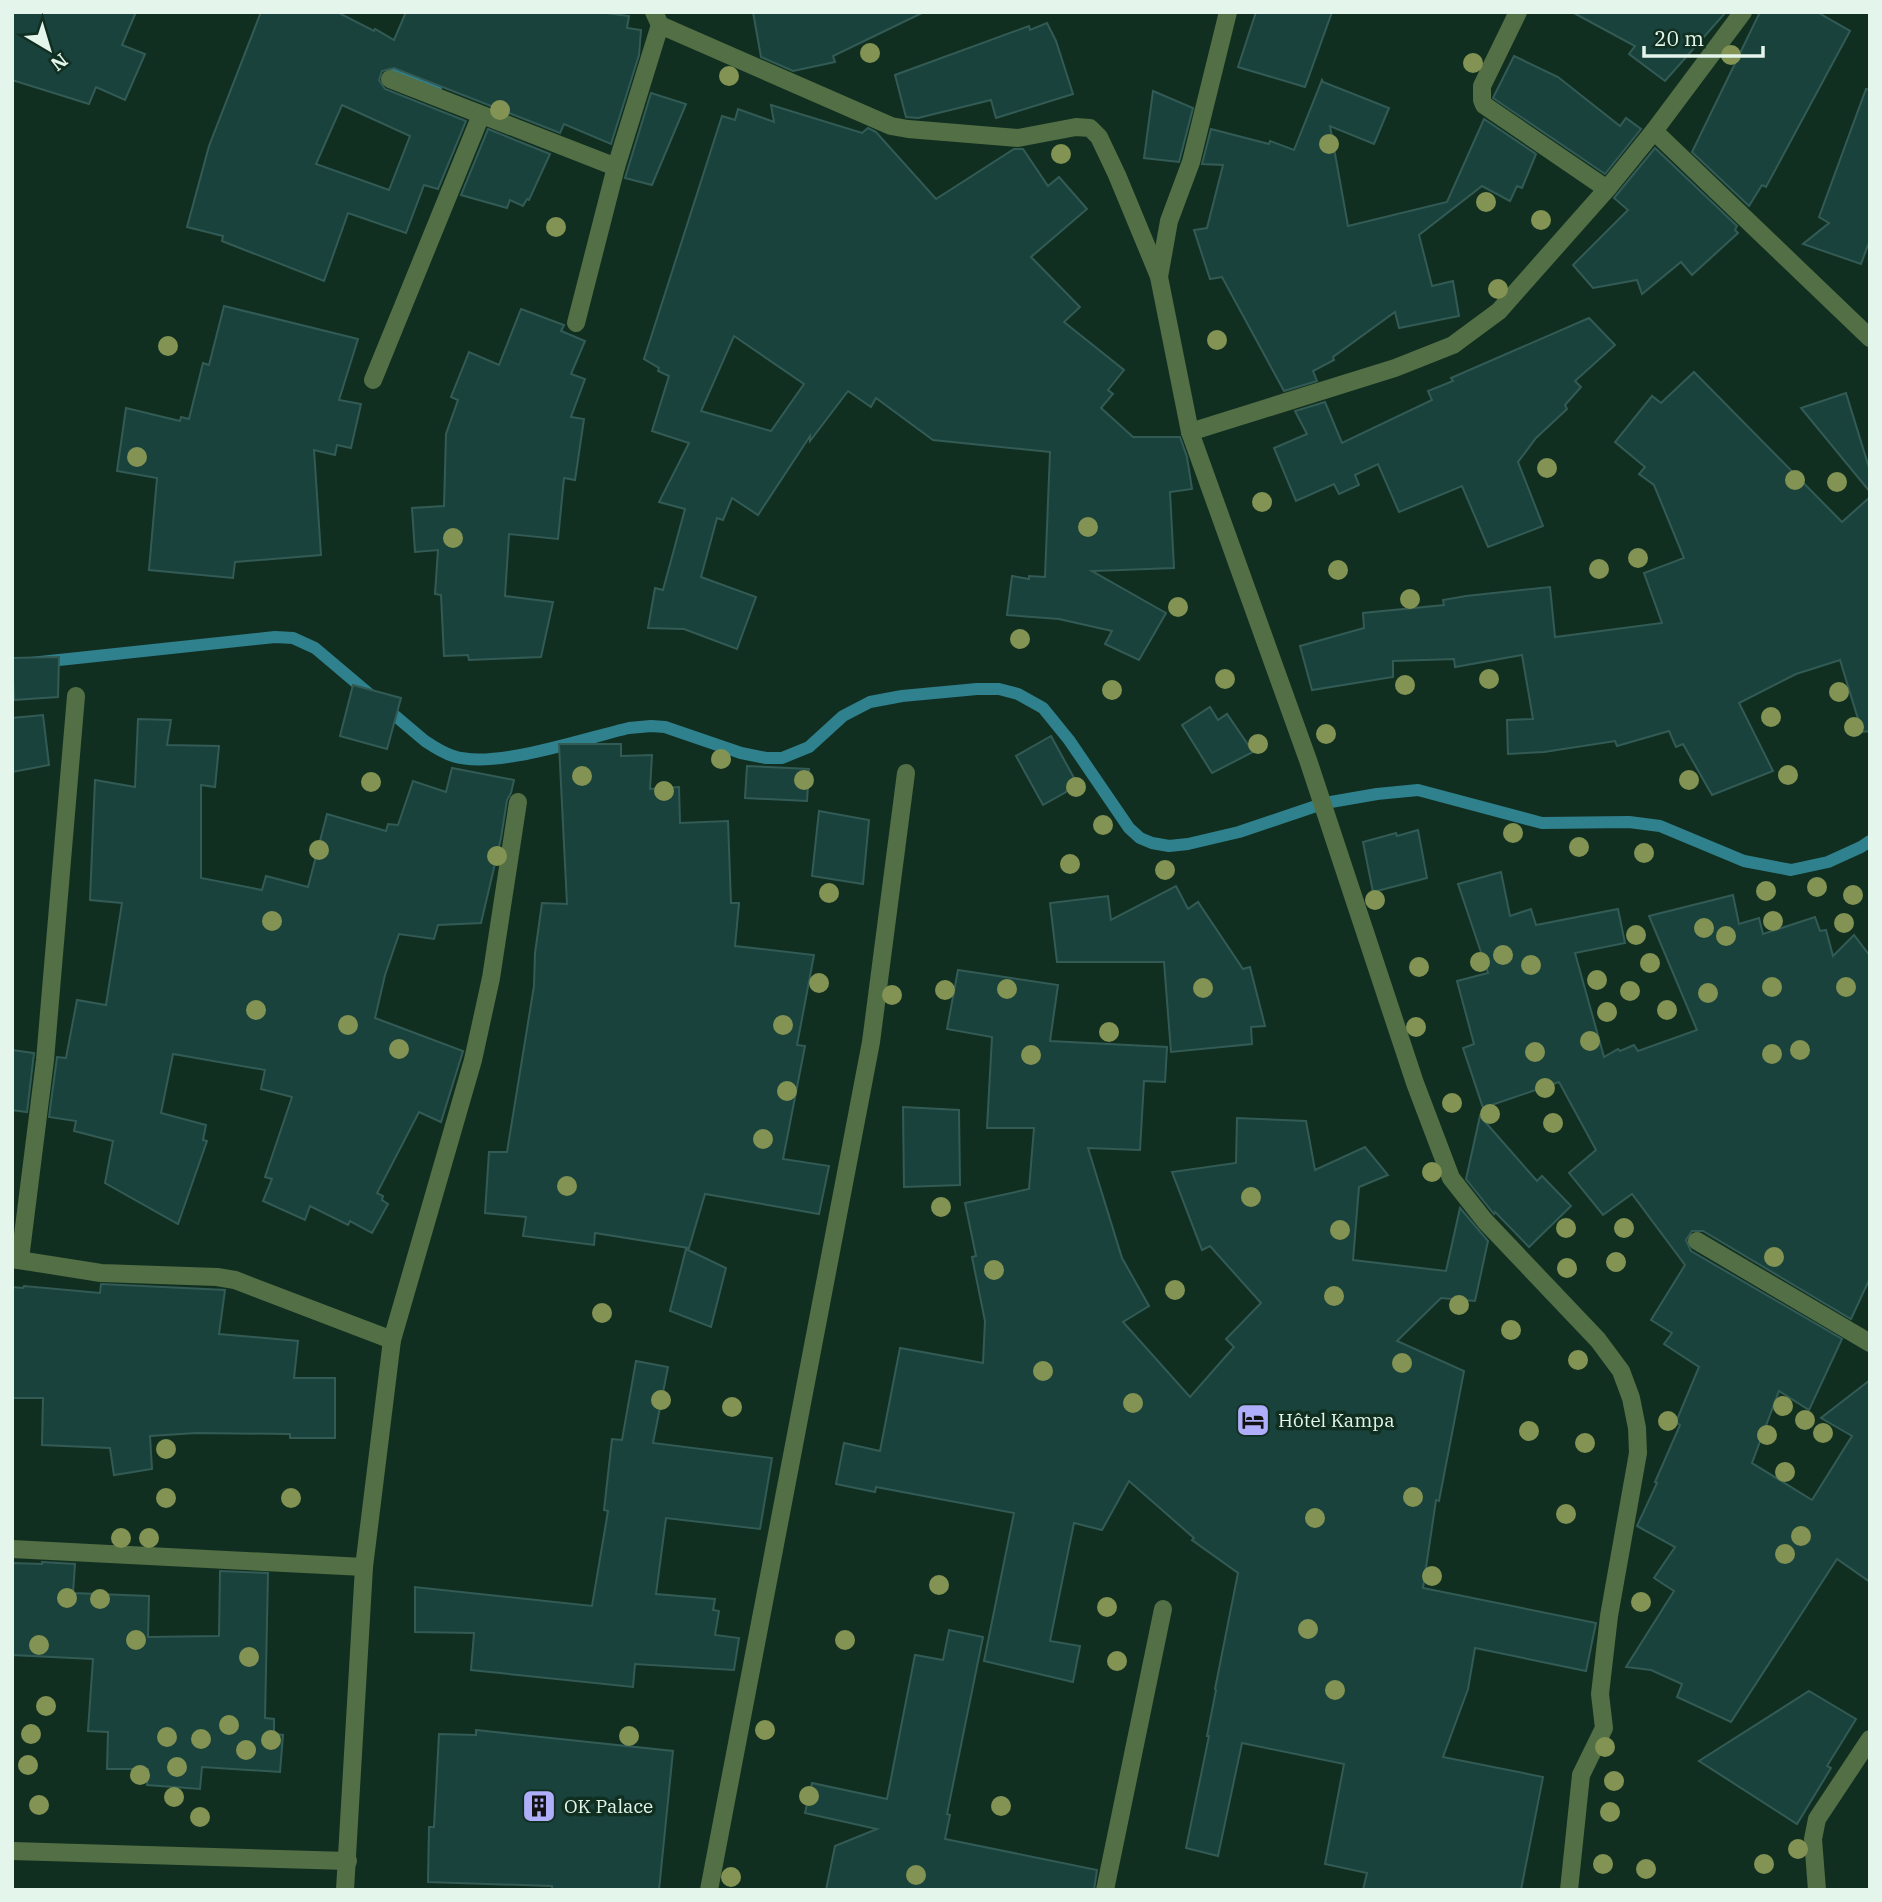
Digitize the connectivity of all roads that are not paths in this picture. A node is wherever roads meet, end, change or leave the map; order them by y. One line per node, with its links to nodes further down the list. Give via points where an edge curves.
1 (1228, 12): 10 (street, via 1191,162 1169,220)
2 (1518, 12): 9 (street, via 1482,86 1484,105)
3 (1743, 12): 7 (street)
4 (657, 19): 8 (street); 10 (street, via 891,126 1017,138 1090,128 1117,175)
5 (390, 79): 6 (street)
6 (481, 115): 8 (street); 13 (street)
7 (1654, 131): 9 (street); 12 (street)
8 (616, 167): 11 (street)
9 (1607, 189): 14 (street, via 1499,311 1454,345)
10 (1159, 278): 14 (street)
11 (576, 323)
12 (1870, 338)
13 (373, 380)
14 (1190, 432): 31 (street, via 1451,1178 1485,1221 1598,1340 1621,1371 1633,1408 1638,1453 1609,1616 1600,1694 1604,1728 1581,1775)
15 (76, 696): 19 (street, via 45,1060)
16 (906, 773): 29 (street, via 871,1042)
17 (517, 803): 20 (street, via 491,978 473,1060)
18 (1696, 1241): 21 (street)
19 (16, 1259): 20 (street, via 101,1273 217,1276)
20 (392, 1340): 23 (street)
21 (1870, 1343)
22 (12, 1549): 23 (street)
23 (364, 1567): 27 (street)
24 (1163, 1609): 30 (street)
25 (1870, 1739): 32 (street, via 1817,1819 1813,1839)
26 (12, 1851): 27 (street)
27 (348, 1861): 28 (street)
28 (345, 1890)
29 (709, 1890)
30 (1105, 1890)
31 (1569, 1890)
32 (1817, 1890)

